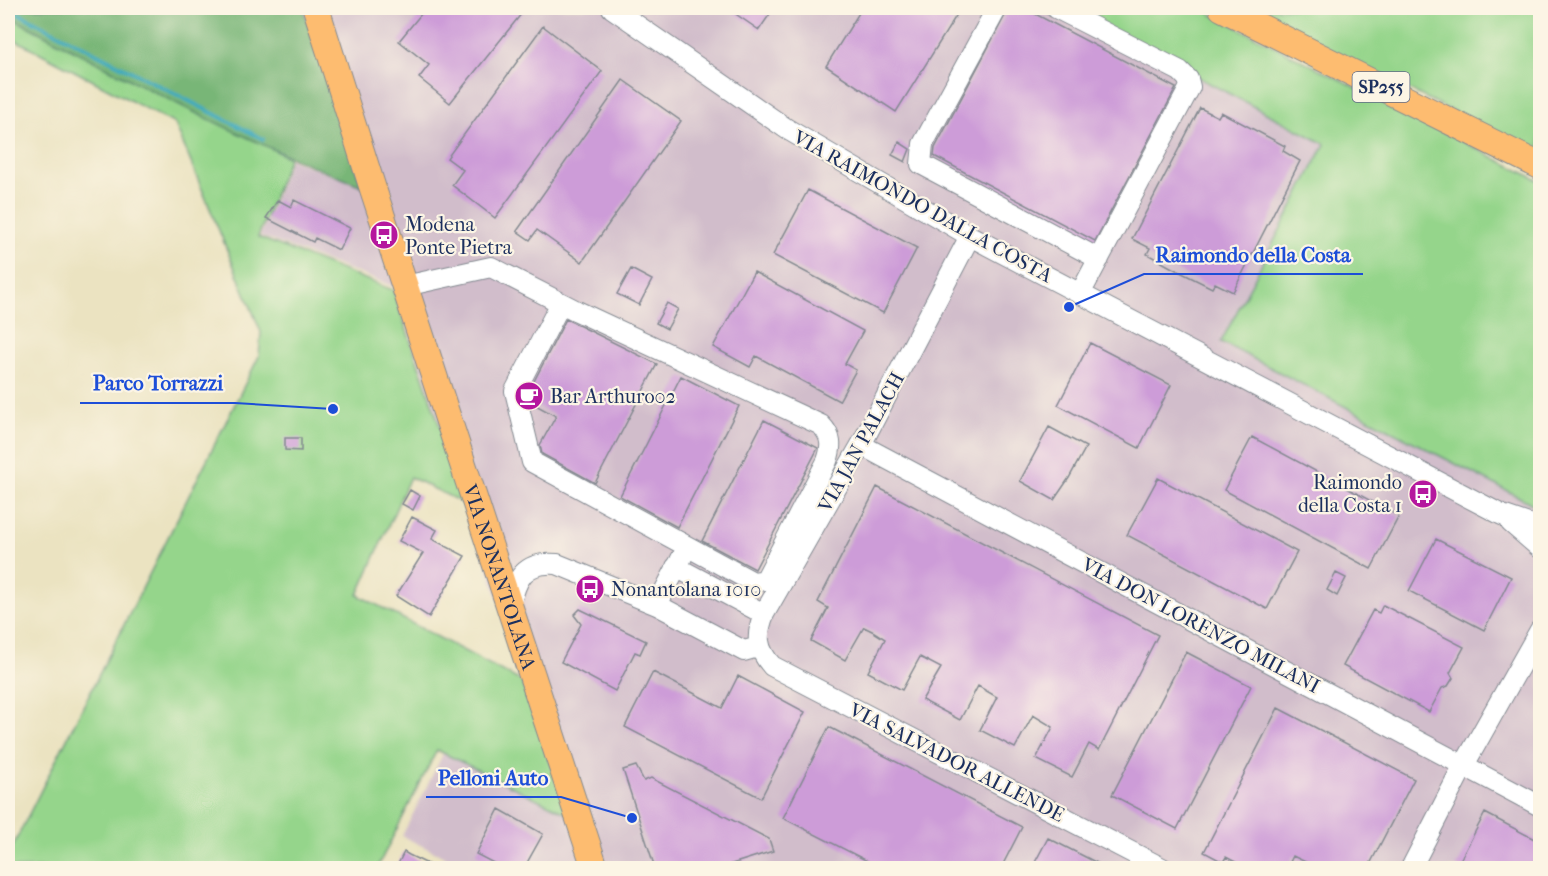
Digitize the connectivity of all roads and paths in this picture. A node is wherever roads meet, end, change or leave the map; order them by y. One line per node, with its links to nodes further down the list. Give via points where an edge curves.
1 (316, 8): 9 (main road, VIA NONANTOLANA)
2 (612, 8): 7 (street, VIA RAIMONDO DALLA COSTA, via 787,129)
3 (997, 8): 8 (street, via 923,144 921,164)
4 (1056, 8): 8 (street, via 1180,71 1190,87)
5 (1222, 8): 6 (main road, SP255)
6 (1540, 166)
7 (970, 236): 10 (street, VIA RAIMONDO DALLA COSTA); 12 (street, VIA JAN PALACH)
8 (1099, 259): 10 (street)
9 (405, 286): 11 (street, via 491,267); 19 (main road, VIA NONANTOLANA)
10 (1080, 294): 13 (street, VIA RAIMONDO DALLA COSTA)
11 (561, 303): 15 (street, via 515,391 532,462); 15 (street, via 811,419 829,433 831,450 765,580 753,582)
12 (861, 446): 20 (street, VIA JAN PALACH); 23 (street, VIA DON LORENZO MILANI)
13 (1503, 515): 14 (street); 16 (street)
14 (1540, 528)
15 (688, 546): 17 (street)
16 (1540, 548)
17 (676, 567): 18 (street); 20 (street)
18 (657, 604): 19 (street, via 557,564 540,562 527,568 514,586); 22 (street, via 744,651)
19 (510, 607): 25 (main road, VIA NONANTOLANA)
20 (764, 614): 22 (street, VIA JAN PALACH, via 758,630)
21 (1540, 630): 23 (street)
22 (758, 647): 26 (street, VIA SALVADOR ALLENDE, via 772,666)
23 (1464, 765): 24 (street, VIA DON LORENZO MILANI); 27 (street)
24 (1540, 806)
25 (595, 868)
26 (1162, 868)
27 (1411, 868)

